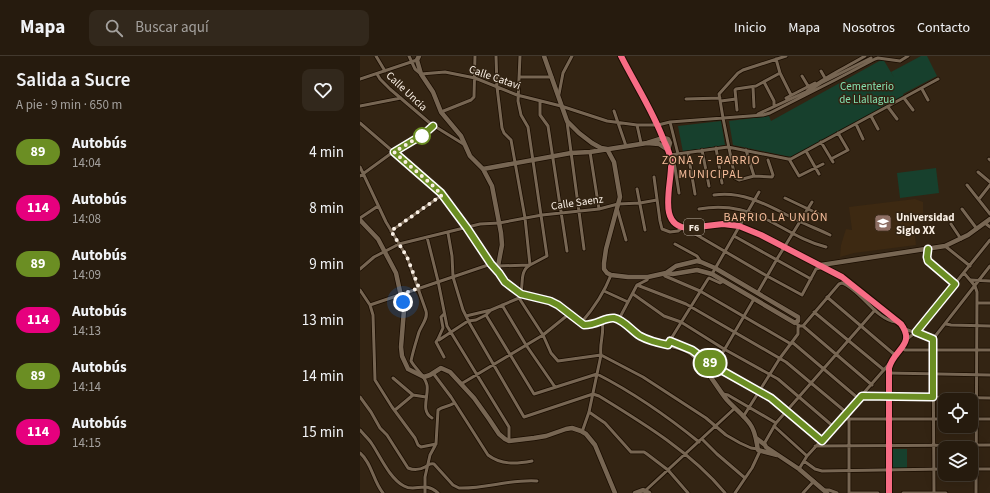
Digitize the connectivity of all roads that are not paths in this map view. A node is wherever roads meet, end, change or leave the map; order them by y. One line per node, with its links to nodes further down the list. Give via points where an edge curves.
1 (376, 56): 18 (street)
2 (409, 56): 17 (street)
3 (475, 56): 26 (street)
4 (496, 56): 33 (street)
5 (520, 56): 23 (street)
6 (544, 56): 25 (street)
7 (572, 56): 39 (street, via 563,73)
8 (621, 56): 67 (highway, F6)
9 (786, 56): 15 (street)
10 (856, 56): 16 (street)
11 (865, 56): 16 (street)
12 (881, 56): 36 (street, via 874,57)
13 (908, 56): 57 (street, via 900,61 875,59 776,111)
14 (418, 58): 17 (street); 22 (street)
15 (776, 59): 20 (street); 45 (street, via 738,72 720,92)
16 (858, 60): 27 (street)
17 (411, 62): 18 (street); 22 (street)
18 (385, 71): 21 (street)
19 (821, 71): 27 (street)
20 (780, 73): 30 (street); 38 (street)
21 (377, 74): 28 (street); 40 (street, Calle Uncia)
22 (421, 74): 26 (street, Calle Catavi, via 445,72); 56 (street)
23 (519, 76): 25 (street); 37 (street)
24 (802, 76): 32 (street)
25 (552, 77): 39 (street)
26 (475, 78): 33 (street, Calle Catavi); 56 (street, via 473,98)
27 (825, 78): 31 (street)
28 (360, 79)
29 (938, 80): 35 (street)
30 (764, 82): 34 (street); 48 (street)
31 (817, 83): 32 (street); 36 (street)
32 (808, 86): 38 (street)
33 (497, 87): 37 (street, Calle Catavi); 94 (street, via 502,128 511,140)
34 (753, 87): 44 (street, via 736,89); 51 (street)
35 (922, 89): 42 (street); 46 (street)
36 (802, 94): 57 (street)
37 (517, 95): 47 (street, Calle Catavi); 91 (street, via 521,115 528,127)
38 (791, 95): 41 (street)
39 (558, 96): 50 (street)
40 (401, 98): 49 (street); 68 (street, Calle Uncia)
41 (786, 98)
42 (904, 98): 52 (street); 54 (street)
43 (686, 99): 45 (street)
44 (736, 99): 45 (street); 53 (street)
45 (720, 100): 59 (street)
46 (928, 100)
47 (540, 102): 50 (street, Calle Catavi); 90 (street, via 540,115 548,126)
48 (774, 105)
49 (360, 106)
50 (562, 106): 61 (street); 62 (street, Calle Catavi)
51 (754, 107)
52 (888, 107): 58 (street); 60 (street)
53 (737, 110)
54 (912, 110)
55 (614, 111): 62 (street)
56 (442, 112): 76 (street)
57 (752, 115): 59 (street, Calle Catavi)
58 (871, 116): 65 (street); 69 (street)
59 (723, 118): 63 (street, Calle Catavi); 78 (street)
60 (897, 119)
61 (567, 121): 80 (street, via 592,143); 87 (street)
62 (617, 122): 66 (street, Calle Catavi); 77 (street)
63 (670, 122): 67 (street, Calle Catavi); 89 (street)
64 (360, 124): 85 (street)
65 (856, 124): 70 (street); 72 (street)
66 (637, 125): 67 (street, Calle Catavi); 74 (street)
67 (658, 125): 71 (highway, F6)
68 (433, 126): 76 (street, Calle Uncia); 85 (street)
69 (878, 129)
70 (838, 133): 73 (street); 73 (street, via 848,150 832,161)
71 (663, 137): 75 (street); 81 (highway, F6)
72 (863, 139)
73 (821, 142): 84 (street)
74 (641, 143): 75 (street); 77 (street)
75 (647, 143): 81 (street)
76 (466, 146): 98 (street, via 470,156)
77 (626, 146): 80 (street)
78 (728, 147): 79 (street); 83 (street); 103 (street, via 735,178 739,180)
79 (716, 148): 82 (street); 106 (street)
80 (607, 149): 86 (street); 123 (street, via 614,162 620,191)
81 (667, 149): 89 (street); 112 (street); 143 (highway, F6, via 671,167 668,214 674,224)
82 (702, 150): 88 (street); 109 (street)
83 (746, 150): 92 (street); 103 (street)
84 (806, 151): 92 (street); 97 (street)
85 (394, 152): 100 (street); 114 (street)
86 (590, 152): 87 (street); 124 (street)
87 (571, 153): 90 (street); 128 (street)
88 (688, 153): 89 (street); 113 (street)
89 (678, 154)
90 (552, 156): 91 (street); 130 (street)
91 (533, 159): 94 (street); 132 (street)
92 (789, 159): 97 (street, via 799,176)
93 (768, 160): 103 (street, via 772,177)
94 (514, 162): 98 (street); 133 (street)
95 (823, 164): 97 (street)
96 (360, 167): 100 (street)
97 (816, 168): 101 (street)
98 (483, 169): 138 (street, via 492,186)
99 (978, 172): 105 (street)
100 (363, 174): 102 (street); 122 (street)
101 (819, 174)
102 (360, 176)
103 (754, 176)
104 (654, 177): 119 (street)
105 (990, 182)
106 (722, 183)
107 (967, 185): 118 (street)
108 (990, 185): 118 (street)
109 (709, 186)
110 (637, 189): 121 (street)
111 (759, 192): 117 (street)
112 (680, 193)
113 (695, 194)
114 (442, 195): 142 (street); 147 (street)
115 (714, 195): 117 (street)
116 (785, 198): 126 (street)
117 (755, 199): 129 (street); 137 (street)
118 (979, 199): 131 (street)
119 (657, 200): 121 (street, Calle Saenz); 143 (street, via 662,229 670,232)
120 (812, 202): 126 (street)
121 (640, 203): 123 (street, Calle Saenz); 146 (street)
122 (378, 206): 135 (street); 147 (street)
123 (618, 206): 124 (street, Calle Saenz); 154 (street); 182 (street, via 604,263 604,269)
124 (599, 209): 128 (street, Calle Saenz)
125 (699, 209): 129 (street, via 724,207)
126 (808, 209): 134 (street); 137 (street)
127 (962, 209): 145 (street)
128 (580, 211): 130 (street, Calle Saenz); 161 (street)
129 (747, 212): 141 (street); 149 (street, via 760,216)
130 (561, 214): 132 (street, Calle Saenz); 163 (street)
131 (990, 214)
132 (542, 216): 133 (street, Calle Saenz); 170 (street, via 547,256)
133 (525, 218): 138 (street, Calle Saenz); 170 (street)
134 (825, 218)
135 (360, 219): 165 (street, via 378,239)
136 (990, 219): 139 (street)
137 (800, 222): 149 (street); 150 (street)
138 (499, 223): 142 (street, Calle Saenz); 171 (street, via 502,245)
139 (985, 223): 144 (street); 145 (street)
140 (951, 224): 153 (street)
141 (739, 226): 143 (highway, F6, via 723,224); 151 (street); 160 (highway, F6)
142 (467, 228): 148 (street, Calle Saenz); 168 (street)
143 (685, 228): 164 (street)
144 (990, 228)
145 (977, 229): 153 (street)
146 (645, 230)
147 (391, 231): 156 (street)
148 (448, 233): 152 (street, Calle Saenz); 185 (street)
149 (793, 234): 158 (street, via 809,242); 160 (street)
150 (830, 235)
151 (734, 236): 164 (street); 166 (street)
152 (427, 237): 156 (street, Calle Saenz); 191 (street)
153 (961, 239): 159 (street)
154 (626, 240)
155 (990, 240): 173 (street)
156 (399, 244): 165 (street, Calle Saenz); 195 (street)
157 (675, 244): 167 (street, via 697,256)
158 (826, 246)
159 (945, 246): 162 (street); 173 (street)
160 (784, 247): 166 (street); 172 (highway, F6)
161 (584, 249)
162 (928, 249): 169 (street); 192 (street, via 928,261)
163 (567, 251)
164 (724, 251): 175 (street); 184 (street)
165 (385, 252): 176 (street, Calle Saenz); 200 (street, via 396,273)
166 (777, 259): 184 (street); 186 (street)
167 (701, 262): 175 (street); 179 (street, via 676,266)
168 (491, 264): 171 (street); 178 (street); 185 (street)
169 (833, 264): 172 (street); 177 (highway)
170 (529, 265): 171 (street); 202 (street, via 523,272)
171 (498, 266): 178 (street)
172 (823, 266): 177 (highway, F6); 186 (street, via 816,269)
173 (970, 266): 180 (street)
174 (990, 266): 189 (street)
175 (715, 268): 181 (street); 199 (street)
176 (360, 269)
177 (832, 271): 225 (highway, F6)
178 (499, 273): 202 (street)
179 (664, 273): 181 (street, via 697,270); 183 (street); 197 (street, via 665,276)
180 (964, 273): 187 (street); 192 (street)
181 (712, 274): 188 (street)
182 (611, 276): 183 (street); 198 (street)
183 (648, 276): 193 (street, via 647,280)
184 (767, 276): 186 (street, via 802,295); 199 (street)
185 (453, 277): 191 (street); 217 (street)
186 (811, 279)
187 (971, 280): 189 (street); 194 (street)
188 (724, 281): 197 (street, via 718,283 709,278); 204 (street)
189 (979, 281): 190 (street); 194 (street)
190 (990, 281)
191 (438, 282): 195 (street); 214 (street)
192 (955, 284): 235 (street)
193 (637, 285): 201 (street); 210 (street)
194 (975, 286): 206 (street); 227 (street)
195 (419, 288): 200 (street); 267 (street, via 427,315 419,331 412,361)
196 (360, 290): 208 (street)
197 (700, 291): 210 (street); 218 (street)
198 (604, 292): 205 (street); 226 (street)
199 (758, 292): 219 (street)
200 (402, 294): 208 (street); 267 (street, via 402,356 408,369)
201 (633, 294): 205 (street); 224 (street, via 664,316)
202 (520, 296): 209 (street); 215 (street, via 550,301); 236 (street)
203 (827, 297): 212 (street, via 842,283 849,286); 213 (street); 229 (street)
204 (754, 299): 218 (street); 228 (street)
205 (628, 302): 220 (street)
206 (977, 302): 207 (street); 230 (street)
207 (990, 303)
208 (370, 305): 290 (street, via 375,380)
209 (502, 305): 211 (street); 243 (street)
210 (691, 306): 224 (street); 234 (street)
211 (491, 310): 216 (street); 217 (street)
212 (875, 310): 225 (street); 229 (street)
213 (814, 312): 221 (street); 240 (street)
214 (444, 314): 233 (street); 237 (street, via 441,317 443,328)
215 (569, 314): 226 (street); 236 (street)
216 (486, 315): 222 (street); 249 (street)
217 (466, 316): 222 (street)
218 (743, 316): 234 (street); 242 (street)
219 (798, 317): 221 (street); 228 (street)
220 (619, 320): 223 (street, via 608,318); 241 (street, via 640,336 652,341)
221 (808, 320): 228 (street)
222 (468, 321): 233 (street); 255 (street)
223 (602, 321): 226 (street, via 590,325); 250 (street)
224 (681, 322): 241 (street); 245 (street)
225 (898, 322): 232 (highway, F6)
226 (581, 323)
227 (946, 324): 230 (street); 239 (street)
228 (799, 325): 242 (street, via 798,334); 251 (street)
229 (860, 326): 240 (street); 252 (street)
230 (978, 326): 231 (street); 247 (street)
231 (990, 326)
232 (905, 330): 235 (street); 238 (highway, F6)
233 (451, 332): 237 (street); 260 (street)
234 (734, 332): 245 (street); 254 (street)
235 (916, 332): 238 (street); 239 (street)
236 (543, 335): 243 (street); 250 (street, via 551,353 558,361)
237 (438, 339): 253 (street, via 436,342)
238 (907, 339): 244 (highway)
239 (933, 339): 246 (street)
240 (848, 340): 251 (street); 258 (street)
241 (669, 343): 256 (street, via 692,350); 266 (street, via 694,355)
242 (792, 343): 254 (street); 257 (street)
243 (526, 345): 249 (street); 272 (street)
244 (902, 348): 246 (street); 252 (highway)
245 (724, 349): 256 (street); 262 (street)
246 (933, 349): 247 (street); 263 (street)
247 (978, 350): 248 (street); 264 (street)
248 (990, 350)
249 (510, 354): 255 (street); 272 (street, via 534,394)
250 (601, 354): 261 (street); 304 (street, via 643,377)
251 (836, 354): 257 (street); 271 (street)
252 (895, 355): 258 (highway)
253 (444, 357)
254 (780, 358): 262 (street); 269 (street)
255 (494, 364): 260 (street); 275 (street, via 524,417)
256 (714, 366): 266 (street); 273 (street)
257 (823, 369): 269 (street); 284 (street)
258 (886, 372): 263 (street); 271 (street); 281 (highway)
259 (433, 373): 267 (street); 270 (street, via 438,369 445,369); 287 (street)
260 (477, 374): 270 (street); 308 (street, via 509,427)
261 (597, 374): 272 (street); 275 (street); 309 (street)
262 (769, 374): 273 (street); 280 (street)
263 (933, 374): 264 (street); 282 (street)
264 (978, 375): 265 (street); 274 (street)
265 (990, 375)
266 (709, 376): 276 (street)
267 (424, 377): 279 (street, via 427,385)
268 (393, 378): 277 (street)
269 (811, 383): 280 (street); 293 (street)
270 (461, 384): 308 (street, via 482,408 499,434)
271 (872, 385): 284 (street)
272 (555, 387)
273 (758, 391): 288 (street); 291 (street)
274 (977, 393)
275 (593, 394): 292 (street); 321 (street, via 637,419)
276 (723, 394): 288 (street); 289 (street)
277 (413, 395): 279 (street); 290 (street)
278 (360, 397): 325 (street, via 408,468 424,468)
279 (426, 397): 295 (street, via 427,412)
280 (799, 397): 291 (street); 305 (street)
281 (890, 397): 282 (street); 284 (street); 302 (highway)
282 (933, 397): 283 (street); 297 (street)
283 (938, 397)
284 (860, 398): 293 (street)
285 (978, 398): 286 (street)
286 (990, 398)
287 (454, 403): 311 (street, via 438,410); 323 (street, via 488,455 501,462)
288 (748, 407): 294 (street); 303 (street)
289 (735, 408): 294 (street); 304 (street)
290 (395, 410): 311 (street, via 418,445 421,447)
291 (786, 411): 303 (street); 310 (street)
292 (589, 412): 307 (street); 331 (street, via 605,423 631,452 644,452)
293 (846, 413): 296 (street); 301 (street)
294 (743, 417): 318 (street, via 750,424)
295 (432, 418)
296 (841, 419): 301 (street); 305 (street)
297 (934, 419): 298 (street); 302 (street); 312 (street)
298 (938, 419)
299 (978, 419): 300 (street)
300 (990, 419)
301 (849, 420): 302 (street); 319 (street)
302 (890, 420): 317 (highway)
303 (775, 424): 318 (street); 322 (street)
304 (715, 426): 309 (street); 318 (street, via 751,448)
305 (834, 427): 310 (street)
306 (360, 430): 338 (street, via 372,444 385,467 403,486)
307 (582, 432): 308 (street, via 566,428 546,436); 344 (street, via 592,439)
308 (509, 441)
309 (700, 441): 321 (street); 334 (street)
310 (822, 441): 316 (street)
311 (436, 444): 325 (street)
312 (934, 445): 313 (street); 317 (street); 327 (street)
313 (938, 445)
314 (978, 445): 315 (street)
315 (990, 445)
316 (816, 446): 319 (street); 322 (street)
317 (889, 446): 319 (street); 332 (highway)
318 (762, 447): 326 (street); 334 (street)
319 (849, 447): 333 (street)
320 (360, 453): 341 (street, via 366,459)
321 (685, 454): 331 (street); 347 (street)
322 (807, 456): 324 (street)
323 (532, 461)
324 (804, 461): 326 (street); 333 (street, via 822,471)
325 (428, 465): 335 (street, via 436,465 453,485 459,488 523,480); 338 (street)
326 (799, 469): 336 (street)
327 (934, 469): 328 (street); 332 (street); 355 (street)
328 (938, 469)
329 (978, 469): 330 (street)
330 (990, 469)
331 (668, 470): 339 (street); 346 (street)
332 (889, 470): 333 (street); 353 (highway)
333 (849, 471): 351 (street)
334 (745, 478): 348 (street)
335 (536, 481)
336 (814, 481): 340 (street); 349 (street)
337 (976, 481): 357 (street)
338 (425, 486): 342 (street); 343 (street)
339 (648, 492): 345 (street, via 639,490)
340 (826, 492): 350 (street, via 829,490)
341 (383, 493)
342 (425, 493)
343 (438, 493)
344 (615, 493)
345 (635, 493)
346 (688, 493)
347 (725, 493)
348 (735, 493)
349 (804, 493)
350 (838, 493)
351 (850, 493): 352 (street)
352 (878, 493)
353 (889, 493)
354 (903, 493): 355 (street)
355 (934, 493): 356 (street)
356 (946, 493)
357 (976, 493)

